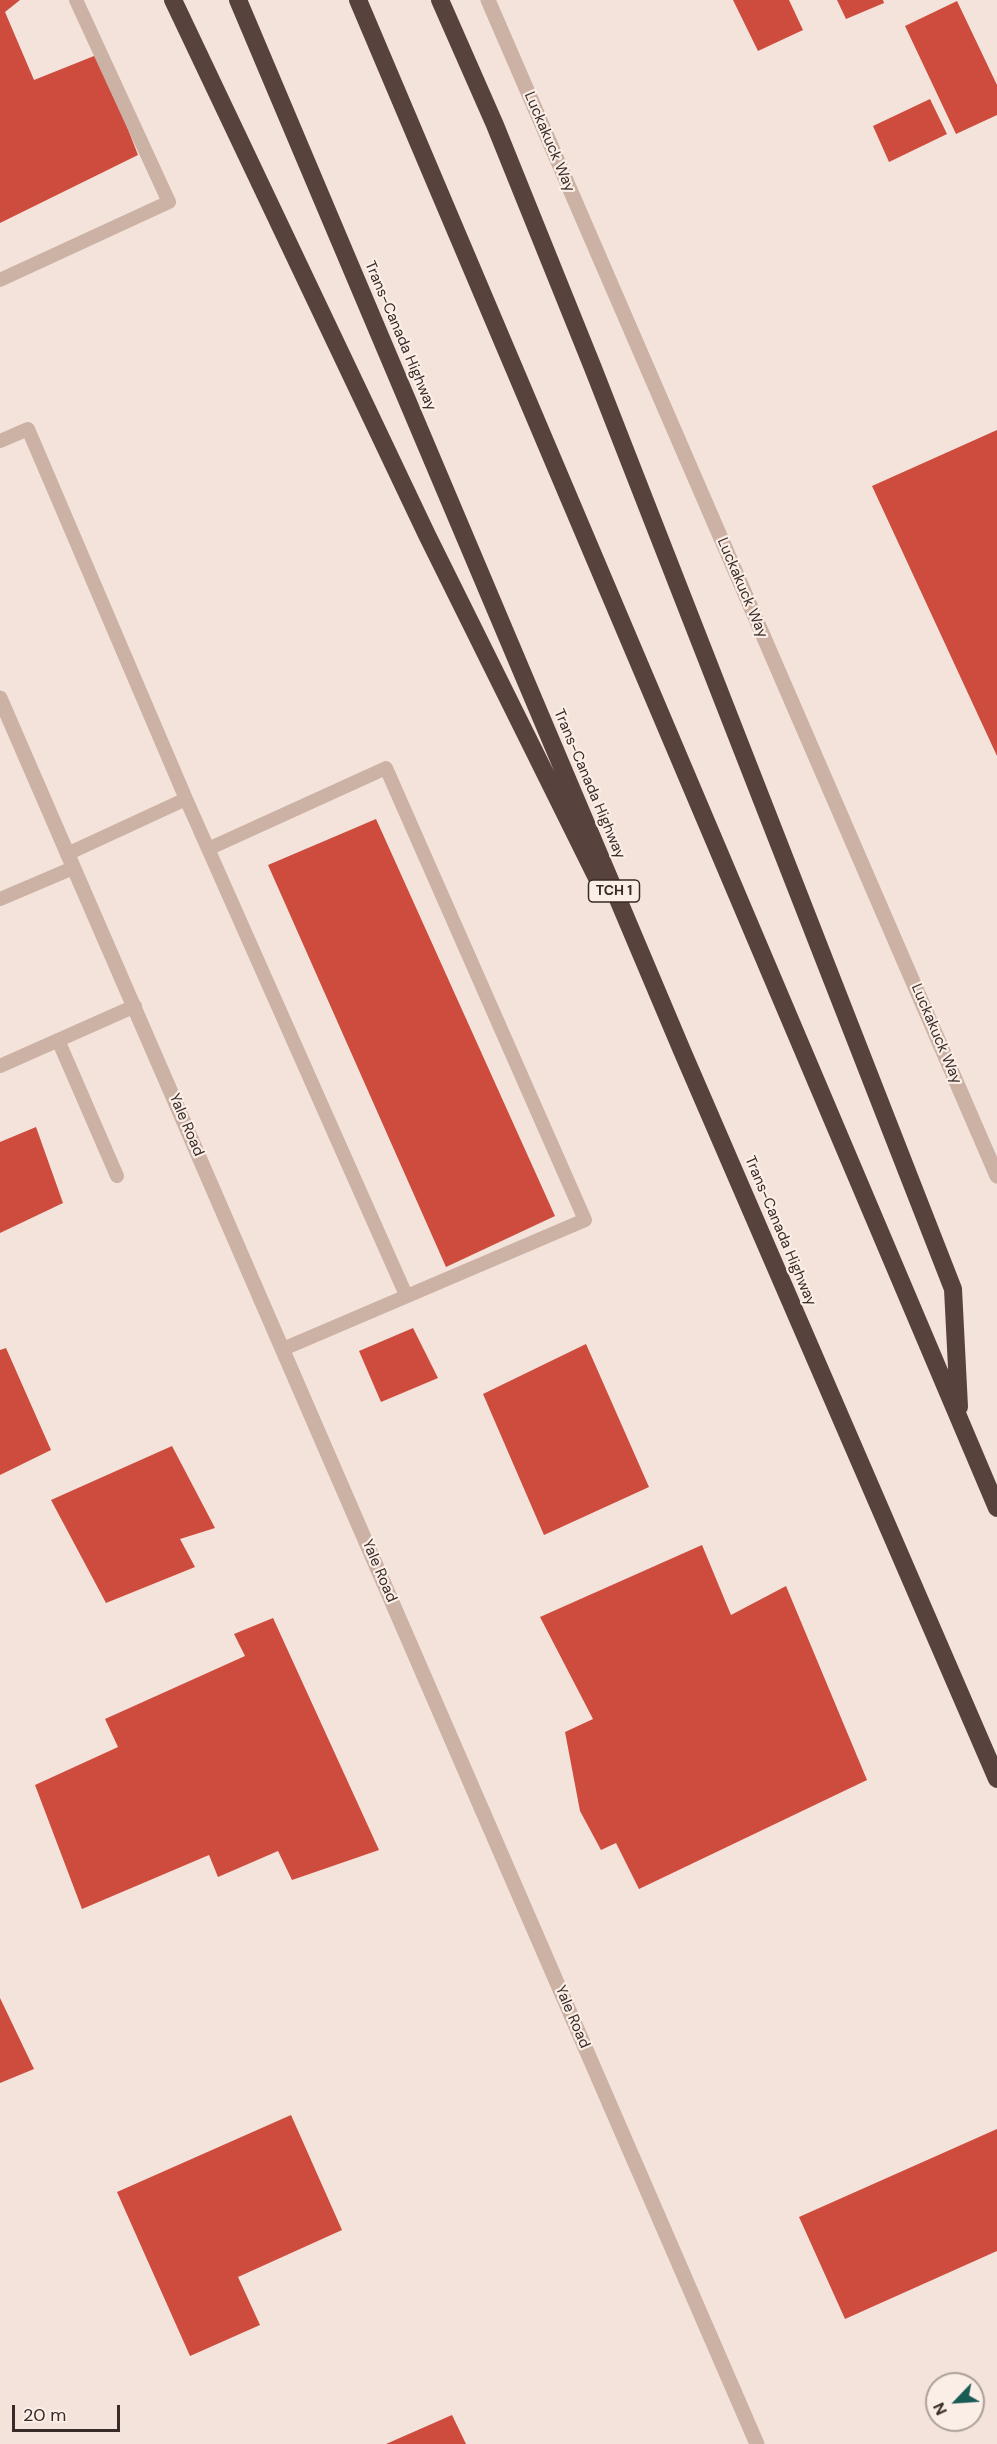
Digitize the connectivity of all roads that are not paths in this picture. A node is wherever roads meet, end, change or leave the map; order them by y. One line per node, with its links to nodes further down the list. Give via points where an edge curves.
1 (76, 0): 7 (lane, via 169,202)
2 (173, 0): 16 (highway, via 427,535)
3 (238, 0): 16 (highway, Trans-Canada Highway / TCH 1)
4 (358, 0): 22 (highway)
5 (440, 0): 22 (highway, via 593,368 953,1289)
6 (488, 0): 19 (street, Luckakuck Way)
7 (0, 280)
8 (0, 441): 10 (lane, via 28,429)
9 (0, 698): 12 (street, Yale Road)
10 (186, 799): 11 (lane); 12 (lane)
11 (207, 849): 20 (lane); 20 (lane, via 386,768 585,1220)
12 (70, 861): 13 (lane); 14 (street, Yale Road)
13 (0, 899)
14 (135, 1006): 15 (lane); 21 (street, Yale Road)
15 (58, 1040): 17 (lane); 18 (lane)
16 (683, 1053): 24 (highway, Trans-Canada Highway / TCH 1)
17 (0, 1066)
18 (117, 1176)
19 (997, 1176)
20 (406, 1295): 21 (lane)
21 (283, 1349): 25 (street, Yale Road)
22 (959, 1421): 23 (highway)
23 (997, 1508)
24 (997, 1779)
25 (757, 2444)

